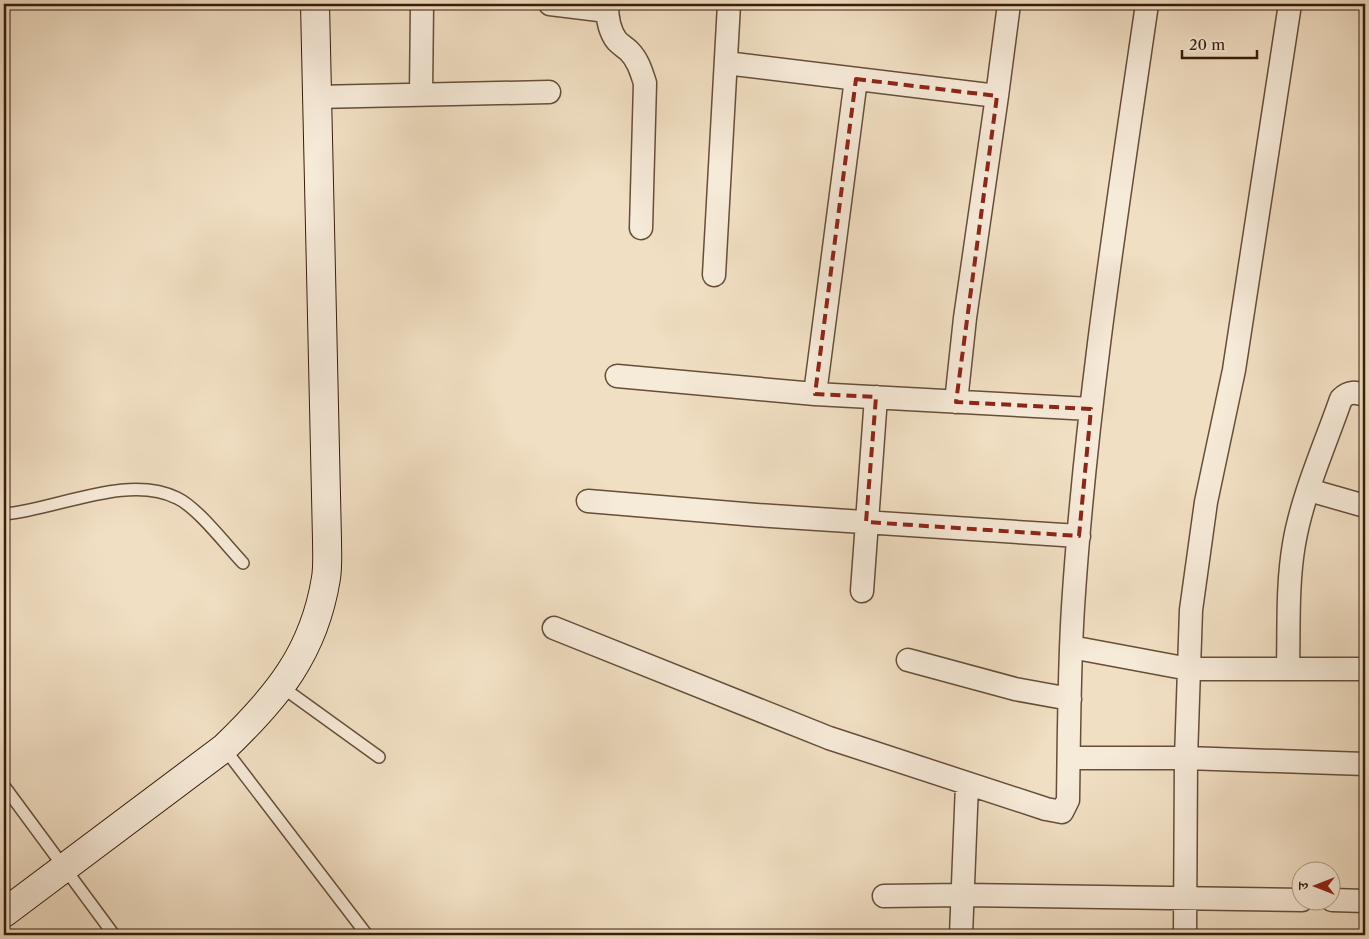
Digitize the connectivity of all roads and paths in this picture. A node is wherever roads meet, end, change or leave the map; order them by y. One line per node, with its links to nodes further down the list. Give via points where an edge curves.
1 (315, 4): 14 (street)
2 (422, 4): 12 (street)
3 (550, 4): 8 (street)
4 (729, 4): 9 (street)
5 (1009, 4): 13 (street)
6 (1147, 4): 22 (street)
7 (1290, 4): 34 (street, via 1234,370 1206,502 1192,610)
8 (607, 7): 15 (street, via 611,31 640,67 645,83)
9 (726, 63): 10 (street); 16 (street)
10 (856, 79): 13 (street); 18 (street)
11 (549, 92): 12 (street)
12 (421, 94): 14 (street)
13 (997, 96): 21 (street)
14 (316, 97): 37 (street, via 326,576 320,607 305,648)
15 (641, 228)
16 (714, 275)
17 (617, 376): 18 (street)
18 (815, 394): 20 (street)
19 (1365, 394): 23 (street, via 1354,392 1341,399)
20 (876, 397): 21 (street); 27 (street)
21 (956, 402): 22 (street)
22 (1091, 408): 28 (street)
23 (1309, 490): 25 (street); 35 (street, via 1294,543)
24 (588, 502): 27 (street)
25 (1365, 506)
26 (4, 514): 29 (lane, via 110,492 162,492 192,508)
27 (866, 522): 28 (street); 30 (street)
28 (1079, 536): 32 (street)
29 (243, 562)
30 (862, 591)
31 (554, 628): 44 (street, via 829,738)
32 (1071, 647): 34 (street); 38 (street)
33 (908, 660): 38 (street, via 1007,687)
34 (1189, 669): 35 (street); 42 (street)
35 (1288, 669): 36 (street)
36 (1365, 669)
37 (282, 686): 39 (street); 40 (lane)
38 (1070, 698): 41 (street)
39 (224, 748): 46 (street); 55 (lane)
40 (379, 757)
41 (1069, 758): 42 (street); 44 (street, via 1068,800 1062,812)
42 (1186, 758): 43 (street); 49 (street)
43 (1365, 764)
44 (967, 784): 47 (street)
45 (4, 786): 46 (lane)
46 (64, 868): 53 (street); 54 (lane)
47 (962, 895): 48 (street); 49 (street); 56 (street)
48 (884, 896)
49 (1185, 898): 50 (street); 57 (street)
50 (1292, 900)
51 (1342, 900): 52 (street)
52 (1365, 901)
53 (4, 913)
54 (114, 935)
55 (367, 935)
56 (960, 935)
57 (1185, 935)

